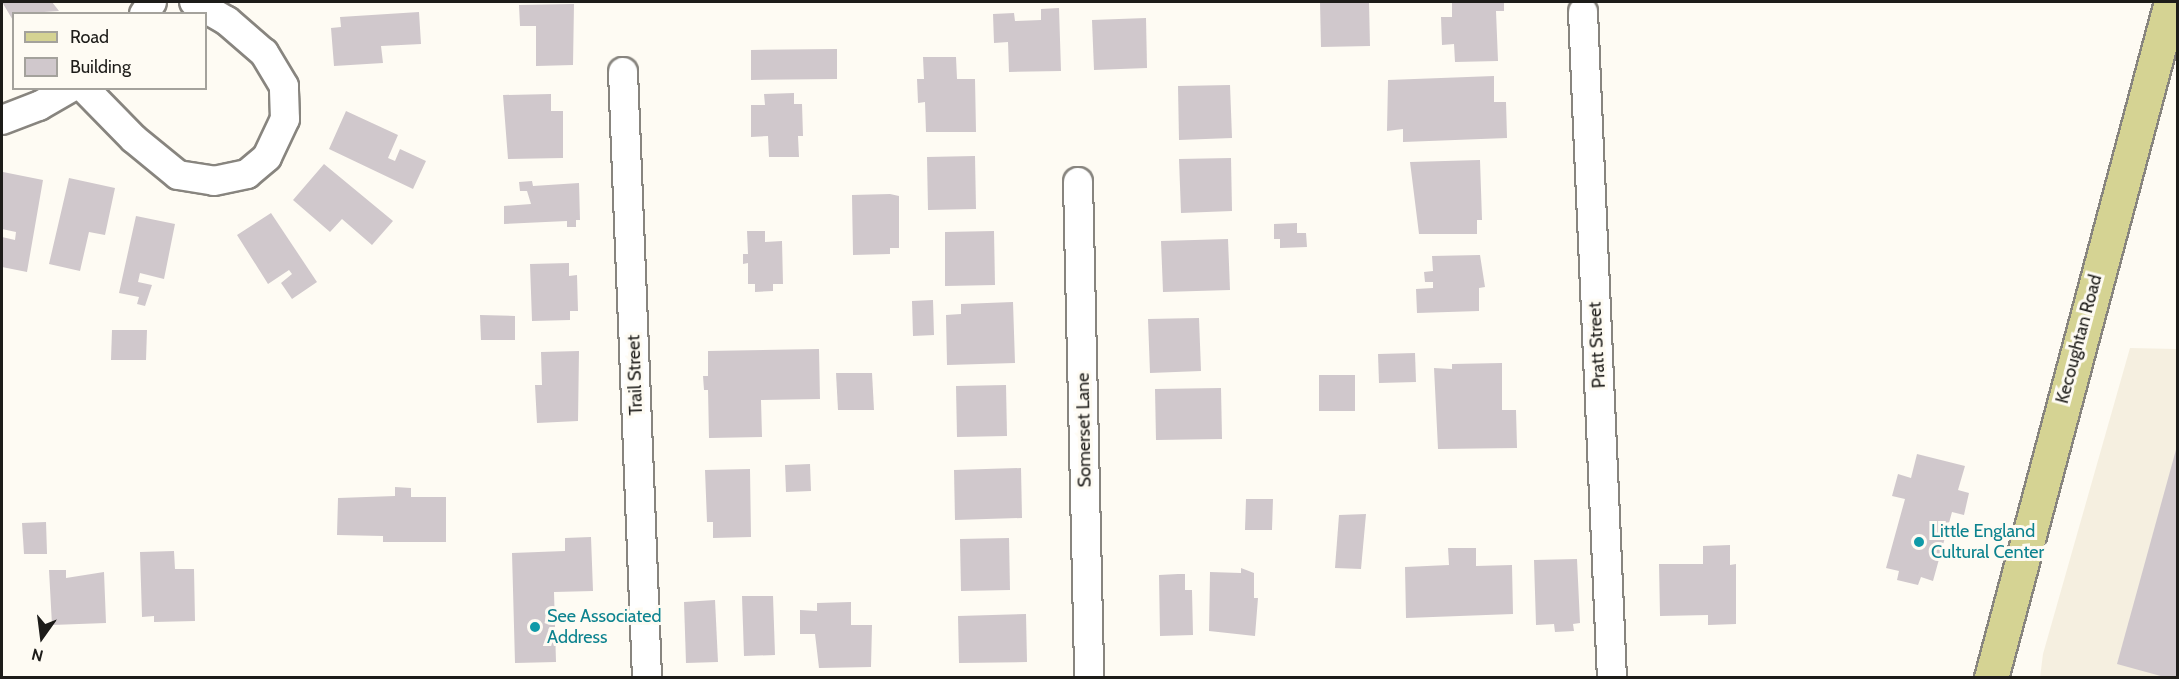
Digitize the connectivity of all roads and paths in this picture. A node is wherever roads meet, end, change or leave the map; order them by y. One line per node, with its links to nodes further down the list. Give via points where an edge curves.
1 (194, 2): 6 (street, via 227,21 264,53 284,86 285,119 267,157 247,174 214,181 178,175 134,140)
2 (2171, 2): 12 (main road, Kecoughtan Road)
3 (1583, 12): 11 (street, Pratt Street)
4 (623, 72): 9 (street, Trail Street)
5 (67, 90): 7 (street)
6 (86, 90)
7 (2, 120)
8 (1078, 182): 10 (street, Somerset Lane)
9 (647, 678)
10 (1089, 678)
11 (1612, 678)
12 (1991, 678)

